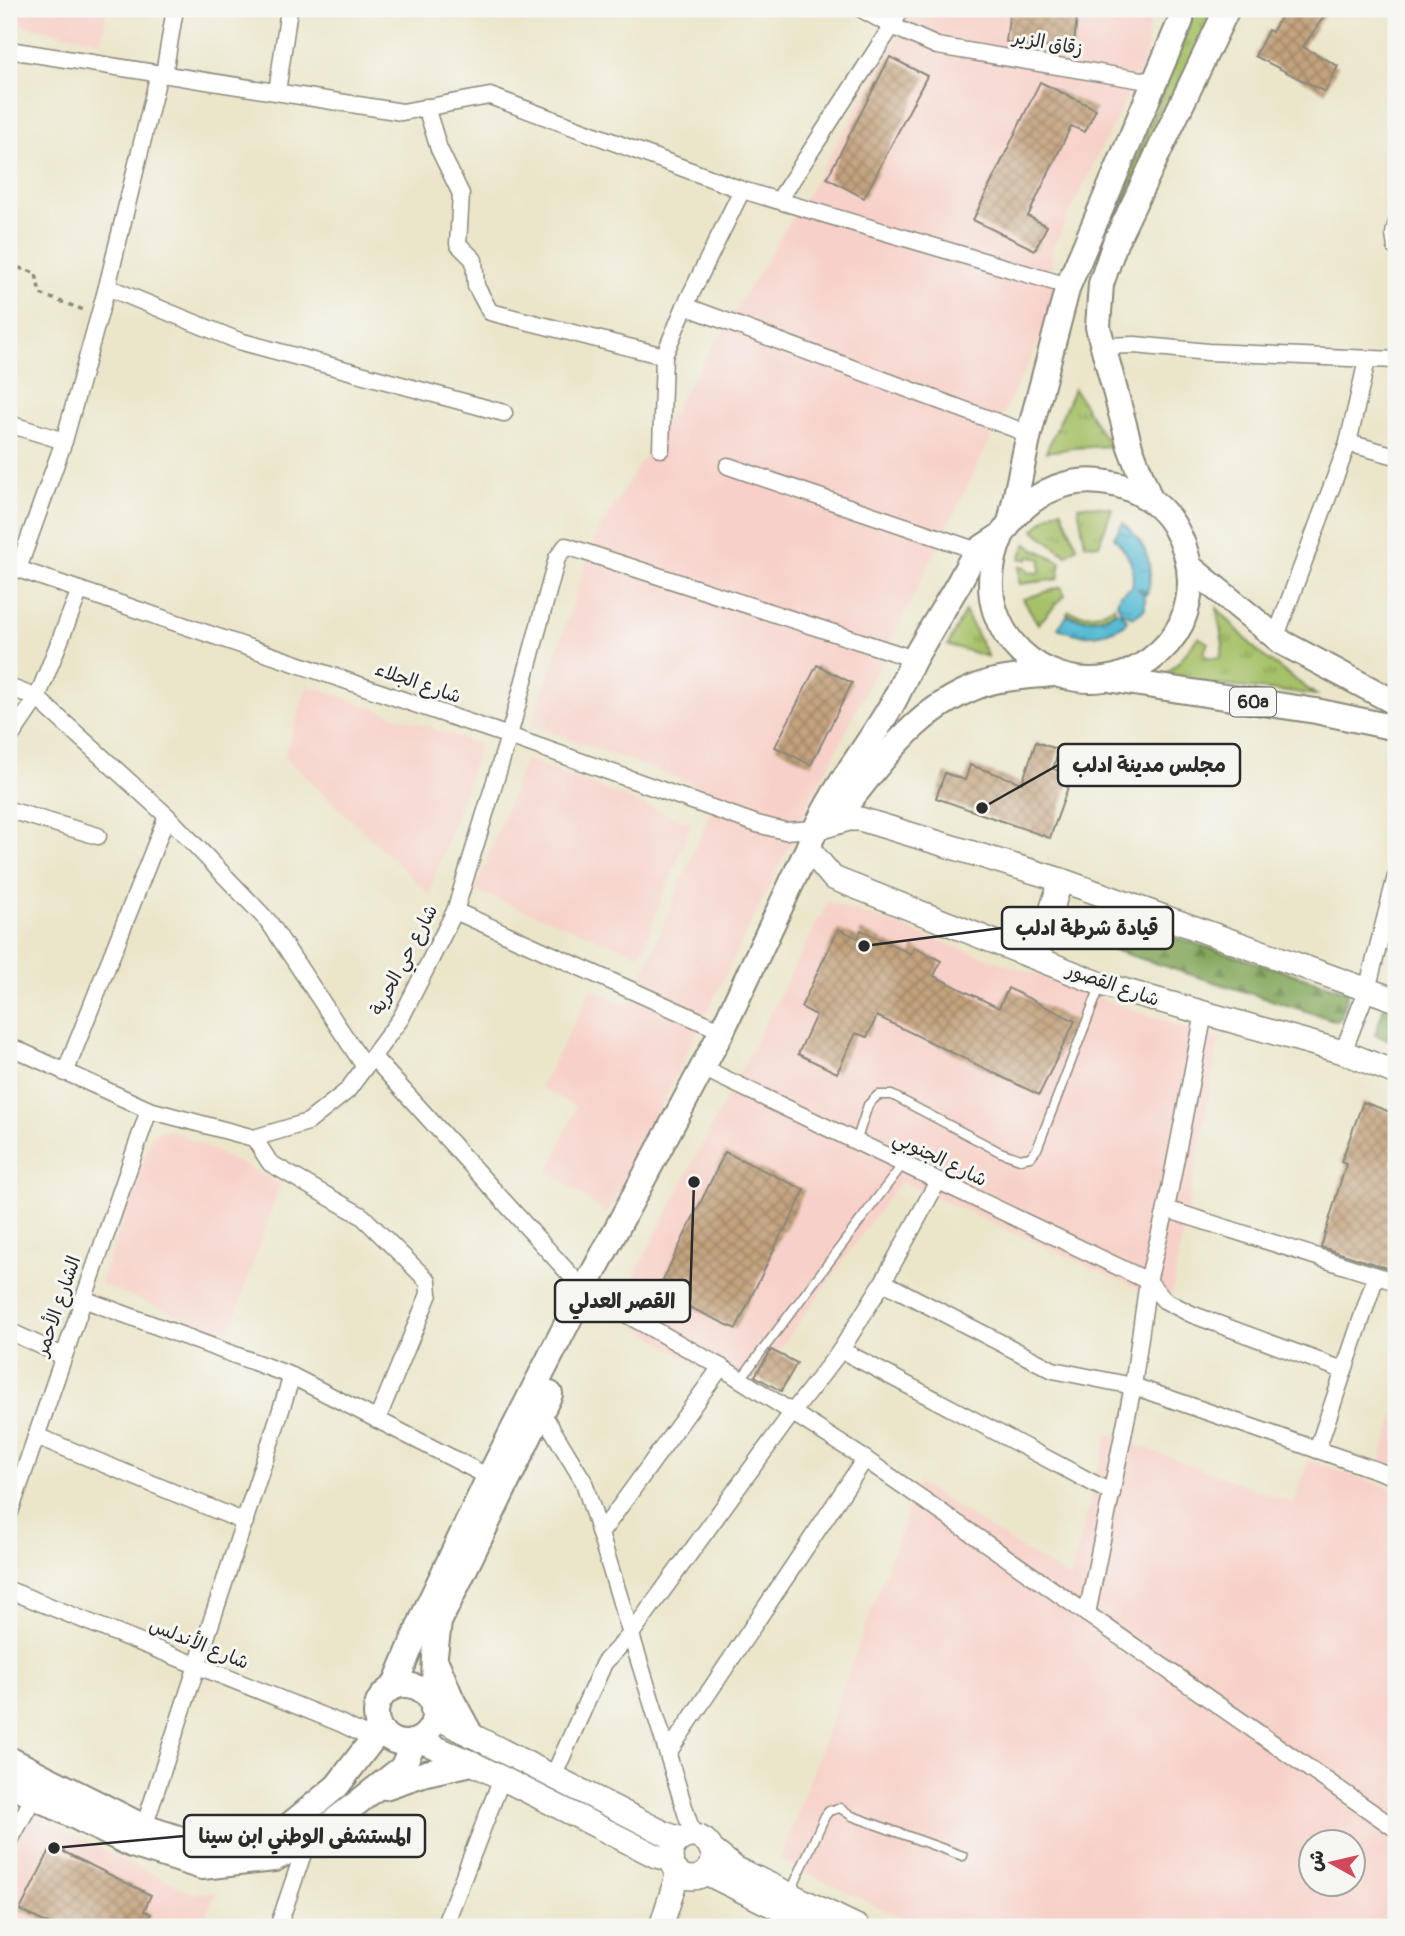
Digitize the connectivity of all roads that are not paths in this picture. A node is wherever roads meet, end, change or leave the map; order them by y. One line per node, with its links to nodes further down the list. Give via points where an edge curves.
1 (175, 9): 9 (street)
2 (289, 9): 11 (street)
3 (861, 9): 7 (street, زقاق الزير)
4 (901, 9): 7 (street)
5 (1181, 9): 10 (main road, via 1181,20)
6 (1227, 9): 20 (main road, via 1115,243 1101,285 1098,327)
7 (892, 26): 10 (street, زقاق الزير, via 937,46); 14 (street)
8 (9, 50): 9 (street)
9 (161, 73): 11 (street); 18 (street)
10 (1154, 82): 17 (main road)
11 (277, 92): 12 (street, via 402,112)
12 (426, 107): 13 (street, via 490,96); 21 (street, via 439,149 461,194 458,244 474,260 476,286 490,312)
13 (742, 190): 14 (street); 19 (street)
14 (779, 200): 17 (street)
15 (1396, 225): 16 (street)
16 (1396, 248)
17 (1068, 286): 26 (main road)
18 (107, 287): 24 (street, via 239,341); 27 (street)
19 (685, 306): 21 (street); 26 (street)
20 (1103, 346): 22 (street); 32 (main road, via 1130,447)
21 (664, 356): 29 (street)
22 (1367, 360): 23 (street); 28 (street)
23 (1396, 360)
24 (504, 413)
25 (9, 424): 27 (street)
26 (1029, 433): 33 (main road)
27 (64, 442): 36 (street)
28 (1348, 443): 30 (street); 38 (street)
29 (661, 449)
30 (1396, 456)
31 (728, 466): 34 (street)
32 (1150, 499): 33 (main road, via 1122,485 1092,480 1061,484 1034,498); 35 (main road, via 1183,541)
33 (1007, 526): 34 (main road); 40 (main road, via 996,549 991,580 995,610 1009,638 1030,661)
34 (978, 551): 39 (main road)
35 (1190, 567): 38 (main road); 41 (main road, via 1189,598 1180,626 1162,651 1138,669)
36 (13, 568): 37 (street, شارع الجلاء)
37 (80, 590): 43 (street); 46 (street, شارع الجلاء)
38 (1276, 636): 44 (main road)
39 (914, 659): 46 (street, شارع حي الحرية, via 566,546 557,558); 51 (main road, via 892,705 852,767)
40 (1054, 674): 41 (main road, via 1079,680); 51 (main road, via 992,681 941,704 886,753)
41 (1110, 679): 45 (main road, 60a)
42 (9, 687): 43 (street)
43 (37, 698): 47 (street); 49 (street)
44 (1396, 704)
45 (1396, 728)
46 (509, 736): 51 (street, شارع الجلاء, via 757,824); 54 (street, شارع حي الحرية)
47 (9, 740)
48 (9, 810): 50 (street)
49 (167, 816): 63 (street, via 270,922); 64 (street)
50 (98, 836)
51 (818, 839): 53 (street, via 860,819); 55 (street, شارع القصور, via 832,878); 60 (main road); 65 (main road, via 757,990)
52 (1396, 876): 57 (street)
53 (1060, 880): 55 (street); 57 (street)
54 (455, 911): 60 (street); 63 (street, شارع حي الحرية, via 401,1018)
55 (1036, 957): 56 (street, شارع القصور)
56 (1101, 984): 59 (street, شارع القصور); 69 (lane, via 1030,1157 1020,1159 1000,1152 892,1095 878,1095 868,1105)
57 (1367, 990): 58 (street); 62 (street)
58 (1396, 1000)
59 (1204, 1013): 62 (street, شارع القصور); 72 (street)
60 (722, 1031): 77 (main road)
61 (9, 1046): 64 (street)
62 (1343, 1052): 66 (street, شارع القصور)
63 (369, 1062): 68 (street, شارع حي الحرية, via 347,1091 308,1122); 77 (street)
64 (65, 1073): 67 (street)
65 (713, 1073): 69 (street, شارع الجنوبي); 77 (main road)
66 (1396, 1073)
67 (149, 1110): 68 (street); 78 (street, الشارع الأحمر)
68 (254, 1138): 89 (street, via 270,1163 362,1216 428,1281 429,1294)
69 (856, 1142): 70 (street, شارع الجنوبي)
70 (903, 1164): 71 (street, شارع الجنوبي); 85 (lane)
71 (938, 1181): 74 (street, شارع الجنوبي); 75 (street)
72 (1166, 1209): 73 (street); 74 (street)
73 (1377, 1276): 76 (street); 83 (street)
74 (1148, 1281): 83 (street, شارع الجنوبي, via 1164,1300 1191,1314); 86 (street)
75 (883, 1282): 80 (street); 86 (street, via 1053,1370)
76 (1396, 1282)
77 (590, 1294): 82 (street); 87 (main road); 93 (main road)
78 (83, 1299): 81 (street, الشارع الأحمر); 84 (street)
79 (9, 1331): 81 (street)
80 (841, 1350): 88 (street); 95 (street)
81 (63, 1356): 90 (street, الشارع الأحمر)
82 (721, 1367): 85 (street); 98 (street)
83 (1343, 1370): 91 (street)
84 (292, 1376): 89 (street); 97 (street)
85 (740, 1380): 88 (street)
86 (1133, 1386): 91 (street); 95 (street)
87 (541, 1411): 98 (street, via 584,1482); 102 (main road, via 439,1622)
88 (792, 1413): 92 (street); 101 (street)
89 (377, 1420): 93 (street)
90 (36, 1436): 96 (street, الشارع الأحمر); 97 (street)
91 (1317, 1450): 94 (street)
92 (865, 1459): 100 (street); 109 (street)
93 (489, 1477): 104 (main road)
94 (1396, 1477)
95 (1112, 1493): 100 (street)
96 (9, 1515)
97 (245, 1522): 103 (street)
98 (600, 1534): 101 (street)
99 (9, 1590): 103 (street, شارع الأندلس)
100 (1087, 1614): 118 (street)
101 (631, 1634): 109 (street); 113 (street, via 604,1664)
102 (435, 1658): 105 (main road); 107 (main road)
103 (198, 1666): 106 (street, شارع الأندلس, via 340,1723); 117 (street)
104 (394, 1687): 105 (main road, via 422,1691); 106 (main road, via 378,1705)
105 (434, 1713): 107 (street); 108 (main road, via 429,1731)
106 (376, 1732): 108 (main road, via 406,1743); 117 (main road, via 337,1786 286,1828 194,1843)
107 (471, 1735): 113 (street)
108 (416, 1741): 111 (street); 116 (main road, via 402,1768)
109 (668, 1754): 119 (street)
110 (9, 1759): 115 (main road)
111 (472, 1763): 112 (street); 116 (main road)
112 (502, 1777): 123 (street); 127 (street)
113 (553, 1777): 119 (street, via 666,1834)
114 (9, 1784): 115 (main road)
115 (39, 1787): 117 (main road); 120 (street); 121 (main road, via 132,1845 202,1867 274,1859)
116 (371, 1792): 121 (main road)
117 (144, 1827)
118 (1396, 1829)
119 (695, 1841): 123 (street, via 672,1850); 123 (street, via 712,1861); 124 (street, via 735,1868)
120 (9, 1842)
121 (307, 1842): 126 (street)
122 (963, 1856): 124 (lane, via 840,1808 825,1816)
123 (687, 1871): 125 (street); 128 (street)
124 (789, 1894): 129 (street)
125 (662, 1926)
126 (278, 1927)
127 (444, 1927)
128 (816, 1927)
129 (858, 1927)

